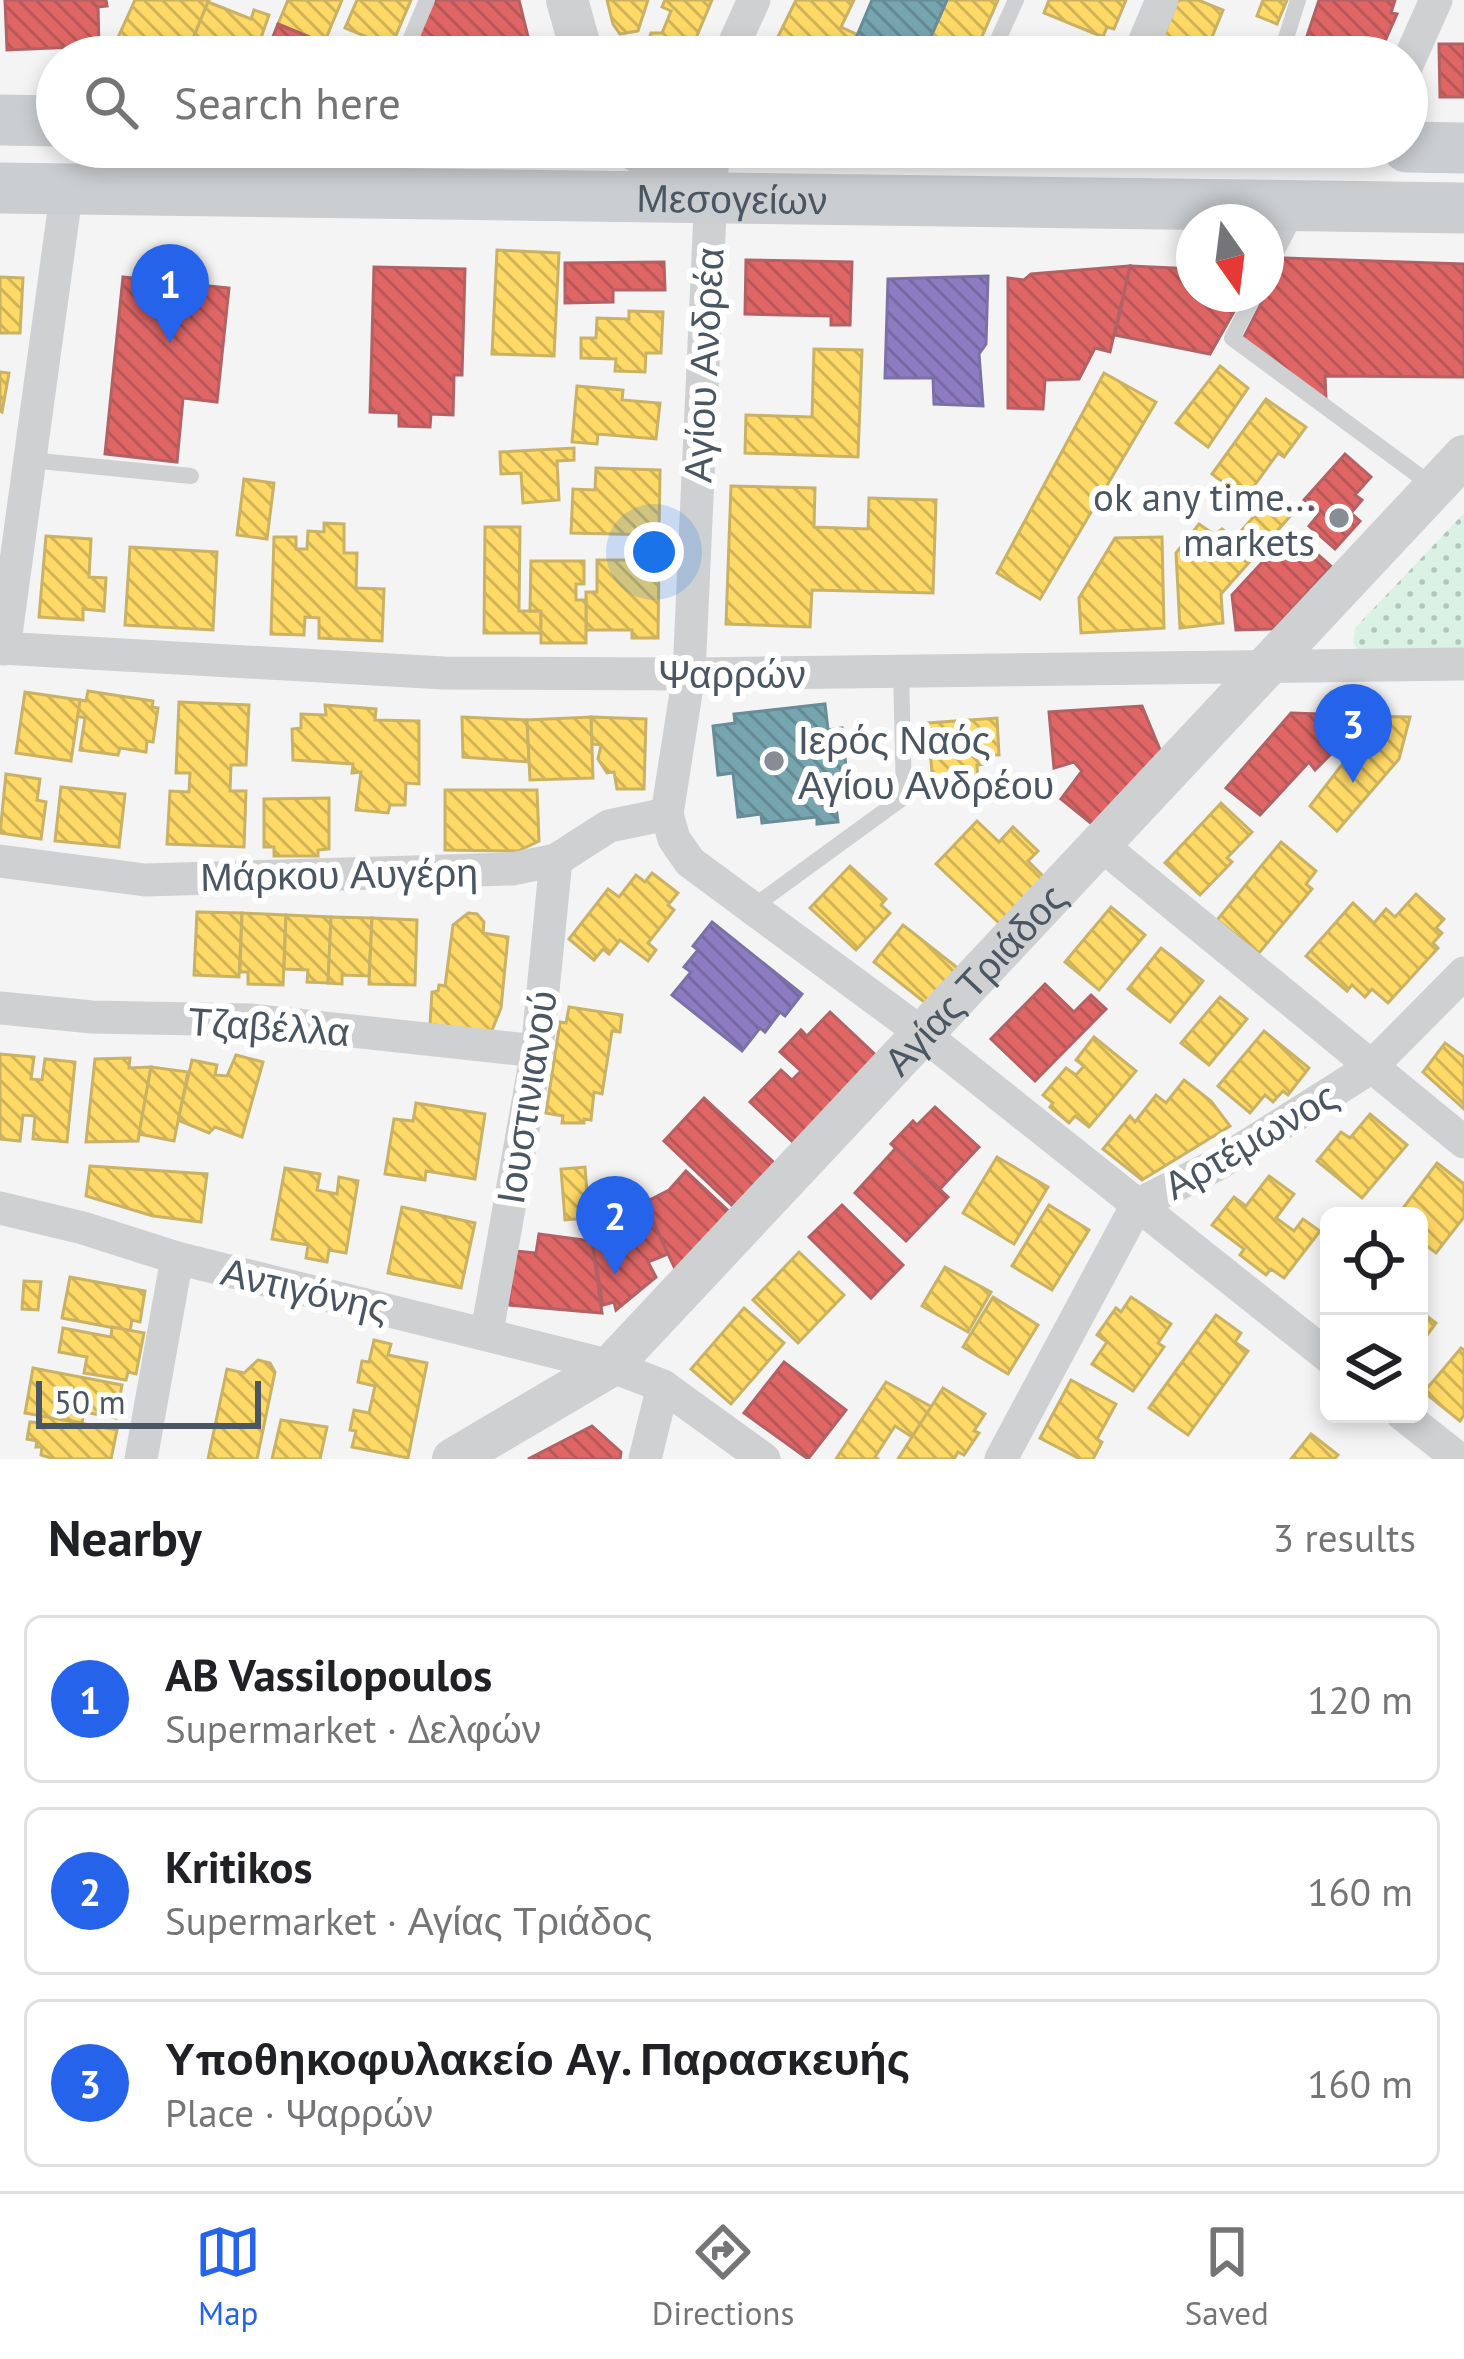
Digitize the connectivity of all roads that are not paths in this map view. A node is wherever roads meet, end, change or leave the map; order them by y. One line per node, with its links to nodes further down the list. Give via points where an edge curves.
1 (427, 0): 8 (lane)
2 (567, 0): 9 (street)
3 (754, 0): 10 (street)
4 (1016, 0): 11 (lane)
5 (1162, 0): 12 (street)
6 (1298, 0): 13 (lane)
7 (1436, 0): 14 (street)
8 (412, 36)
9 (577, 36)
10 (738, 36)
11 (999, 36)
12 (1147, 36)
13 (1287, 36)
14 (1420, 36)
15 (0, 120): 16 (main road)
16 (36, 121)
17 (1428, 147): 18 (main road)
18 (1464, 148)
19 (712, 172): 21 (main road, Μεσογείων); 22 (main road, Μεσογείων); 33 (street, Αγίου Ανδρέα)
20 (0, 188): 21 (main road, Μεσογείων)
21 (67, 188): 26 (street)
22 (1300, 206): 23 (main road, Μεσογείων); 24 (lane)
23 (1464, 208)
24 (1284, 237)
25 (1246, 312): 27 (lane, via 1232,338)
26 (30, 460): 28 (lane); 29 (street)
27 (1456, 466): 31 (street, Αγίας Τριάδος)
28 (191, 476)
29 (2, 649): 33 (street, Ψαρρών, via 444,673)
30 (1464, 664): 31 (street, Ψαρρών)
31 (1267, 667): 32 (street, Ψαρρών); 35 (street, Αγίας Τριάδος)
32 (901, 671): 33 (street, Ψαρρών); 38 (lane, via 904,797)
33 (689, 674): 34 (street, Αγίου Ανδρέα)
34 (667, 814): 36 (street, Μάρκου Αυγέρη, via 610,826); 38 (street, via 690,862)
35 (1100, 844): 41 (street, Αγίας Τριάδος); 43 (street)
36 (556, 860): 37 (street, Μάρκου Αυγέρη, via 512,869 145,880); 42 (street, Ιουστινιανού)
37 (0, 861)
38 (753, 907): 41 (street)
39 (1464, 973): 43 (street, Αρτέμωνος)
40 (0, 1008): 42 (street, Τζαβέλλα, via 251,1020)
41 (923, 1034): 45 (street); 50 (street, Αγίας Τριάδος)
42 (537, 1051): 48 (street, Ιουστινιανού)
43 (1370, 1068): 44 (street); 45 (street, Αρτέμωνος)
44 (1464, 1142)
45 (1137, 1205): 49 (street); 57 (street, Αρτέμωνος)
46 (0, 1208): 47 (street, Αντιγόνης)
47 (177, 1258): 48 (street, Αντιγόνης); 53 (street)
48 (488, 1332): 50 (street, Αντιγόνης)
49 (1320, 1350)
50 (611, 1366): 51 (street, Αντιγόνης); 54 (street, Αγίας Τριάδος)
51 (663, 1386): 55 (street); 56 (street, Αντιγόνης)
52 (1413, 1423): 58 (street)
53 (140, 1459)
54 (453, 1459)
55 (645, 1459)
56 (764, 1459)
57 (1001, 1459)
58 (1459, 1459)

